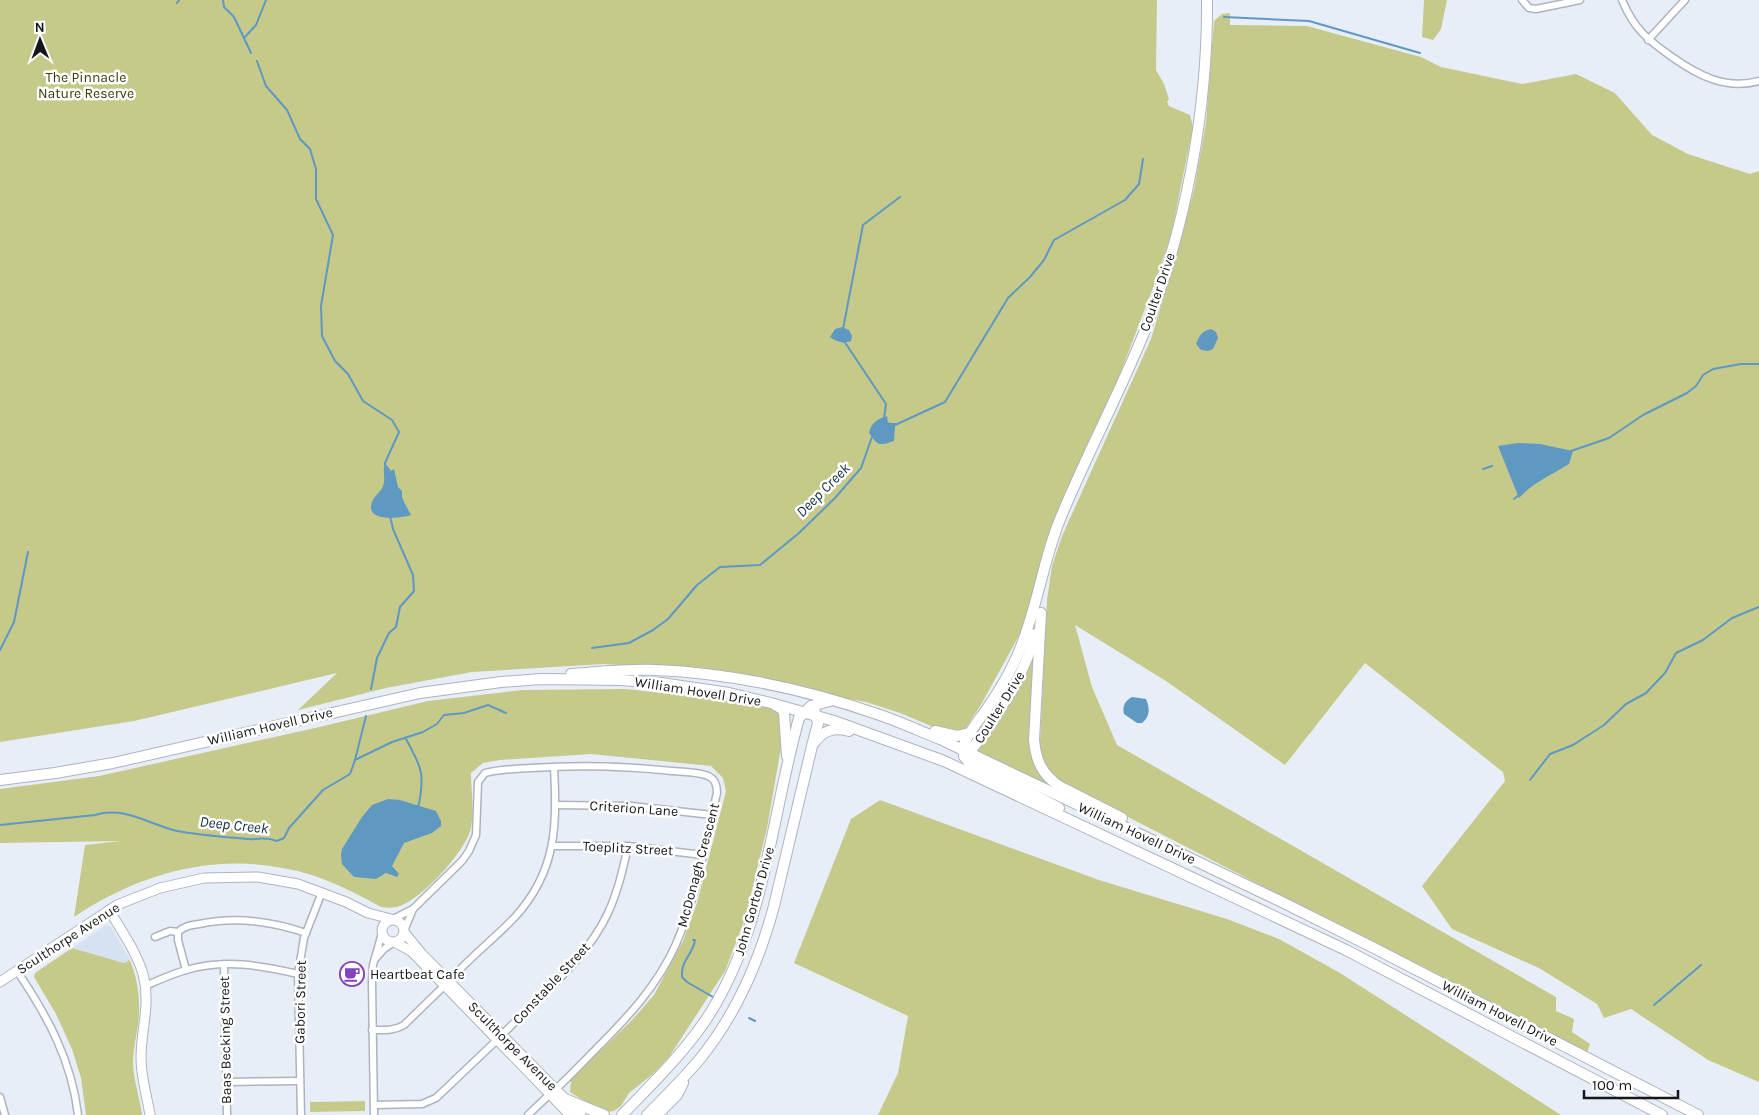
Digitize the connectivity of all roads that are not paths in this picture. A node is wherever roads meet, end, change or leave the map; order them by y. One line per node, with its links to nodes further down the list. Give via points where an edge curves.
1 (1207, 0): 8 (main road, Coulter Drive, via 1204,75 1191,165 1166,269 1120,388 1062,512)
2 (1522, 0): 3 (street, via 1529,8 1536,9)
3 (1580, 0)
4 (1622, 0): 6 (street, via 1634,25)
5 (1685, 0): 6 (street)
6 (1648, 40): 7 (street, via 1709,79 1740,84)
7 (1759, 81)
8 (1045, 566): 9 (main road, Coulter Drive); 17 (main road, Coulter Drive, via 1018,656 988,708)
9 (1041, 613): 20 (main road, Coulter Drive, via 1030,652 1016,684 974,748); 32 (main road, via 1034,740 1035,754 1046,775 1059,786)
10 (541, 679): 11 (main road, William Hovell Drive, via 578,673 654,670 720,676); 13 (main road, William Hovell Drive, via 660,683); 24 (main road, William Hovell Drive, via 420,693 112,763)
11 (796, 691): 12 (main road, William Hovell Drive); 14 (main road)
12 (831, 700): 14 (main road); 16 (main road, William Hovell Drive)
13 (771, 703): 14 (main road, William Hovell Drive); 22 (main road, via 784,713)
14 (808, 709): 15 (main road, William Hovell Drive); 22 (main road, John Gorton Drive, via 800,718)
15 (816, 716): 18 (main road, William Hovell Drive); 19 (main road, John Gorton Drive, via 818,723)
16 (881, 716): 17 (main road, via 918,723 956,736); 20 (main road, William Hovell Drive, via 940,739)
17 (969, 733): 20 (main road, Coulter Drive)
18 (889, 740): 19 (main road, via 873,739 840,729 820,735); 21 (main road, William Hovell Drive)
19 (812, 746): 53 (main road, John Gorton Drive, via 761,950 727,1021)
20 (965, 753): 21 (main road, Coulter Drive, via 955,760); 27 (main road, via 970,764 1085,821); 32 (main road, William Hovell Drive)
21 (944, 761): 27 (main road, William Hovell Drive)
22 (789, 764): 60 (main road, John Gorton Drive, via 750,923 735,966 703,1024 682,1052)
23 (554, 766): 25 (street); 26 (street, McDonagh Crescent, via 634,767 707,775 714,780 717,789); 33 (street, McDonagh Crescent, via 482,775 478,782 476,834 469,851)
24 (0, 780)
25 (556, 805): 26 (street, Criterion Lane, via 632,806); 28 (street)
26 (712, 815): 30 (street, McDonagh Crescent)
27 (1097, 832): 73 (main road, William Hovell Drive, via 1346,950)
28 (553, 846): 29 (street, Toeplitz Street); 49 (street, via 541,881 526,904)
29 (628, 846): 30 (street, Toeplitz Street); 52 (street, Constable Street, via 616,892 592,940 570,968)
30 (702, 855): 56 (street, McDonagh Crescent, via 686,918 662,971 628,1017)
31 (322, 892): 34 (street, Sculthorpe Avenue, via 272,879 216,877 154,890); 35 (street, Sculthorpe Avenue); 39 (street, Gabori Street)
32 (1282, 902): 74 (main road, William Hovell Drive)
33 (413, 909): 36 (street, McDonagh Crescent); 38 (street, McDonagh Crescent)
34 (109, 910): 45 (street, Sculthorpe Avenue); 50 (street, via 136,958)
35 (368, 913): 36 (street, Sculthorpe Avenue); 40 (street)
36 (392, 919): 38 (street, via 402,924); 40 (street, via 384,924)
37 (178, 932): 39 (street, via 197,924 237,920 270,923); 41 (street, via 170,931); 46 (street)
38 (404, 932): 42 (street, via 400,940); 49 (street, Sculthorpe Avenue)
39 (306, 933): 47 (street, Gabori Street)
40 (382, 933): 42 (street, via 388,941); 43 (street)
41 (155, 937)
42 (394, 942): 43 (street); 49 (street, Sculthorpe Avenue)
43 (375, 960): 51 (street)
44 (224, 964): 46 (street); 47 (street, via 256,965); 55 (street, Baas Becking Street)
45 (17, 970): 48 (street, Sculthorpe Avenue); 62 (street, via 42,1010 64,1055)
46 (186, 970): 50 (street)
47 (298, 974): 54 (street, Gabori Street)
48 (0, 982)
49 (447, 983): 51 (street, via 404,1025 397,1029); 52 (street, Sculthorpe Avenue)
50 (145, 986): 63 (street, via 147,1012 141,1068)
51 (372, 1030): 59 (street)
52 (500, 1037): 56 (street, Sculthorpe Avenue); 59 (street, Constable Street, via 436,1098 422,1104)
53 (688, 1073): 71 (main road, John Gorton Drive); 72 (main road, via 677,1095)
54 (300, 1081): 55 (street); 65 (street, Gabori Street)
55 (226, 1082): 64 (street, Baas Becking Street)
56 (553, 1091): 58 (street, Sculthorpe Avenue); 67 (street, McDonagh Crescent); 68 (street, Sculthorpe Avenue)
57 (0, 1097): 61 (street)
58 (565, 1099): 69 (street, Sculthorpe Avenue); 70 (main road)
59 (374, 1105): 66 (street)
60 (622, 1113)
61 (5, 1115)
62 (78, 1115)
63 (150, 1115)
64 (227, 1115)
65 (301, 1115)
66 (374, 1115)
67 (528, 1115)
68 (570, 1115)
69 (581, 1115)
70 (604, 1115)
71 (647, 1115)
72 (657, 1115)
73 (1662, 1115)
74 (1698, 1115)

